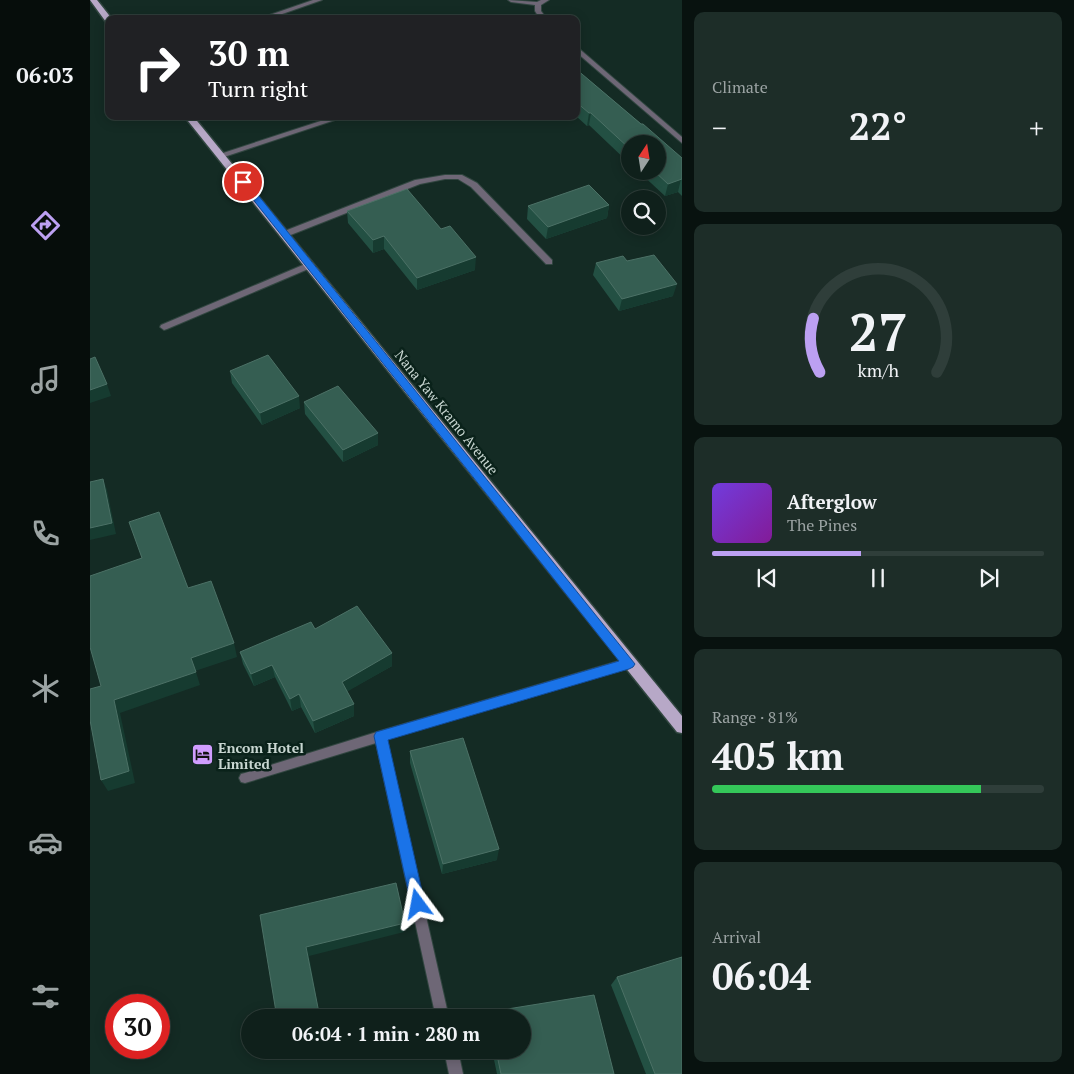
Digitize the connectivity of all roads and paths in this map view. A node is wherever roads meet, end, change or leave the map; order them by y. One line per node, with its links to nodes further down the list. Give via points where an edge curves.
1 (93, 0): 6 (main road)
2 (319, 0): 7 (street)
3 (511, 0): 5 (street)
4 (546, 0): 5 (street)
5 (538, 4): 8 (street)
6 (105, 15)
7 (273, 15)
8 (541, 15)
9 (580, 52): 12 (street)
10 (191, 120): 13 (main road, Nana Yaw Kramo Avenue)
11 (331, 120): 13 (street)
12 (682, 141)
13 (221, 155): 14 (main road, Nana Yaw Kramo Avenue)
14 (285, 234): 15 (street, via 418,182 459,177 474,185); 16 (main road, Nana Yaw Kramo Avenue)
15 (549, 262)
16 (310, 265): 17 (street); 18 (main road, Nana Yaw Kramo Avenue)
17 (164, 326)
18 (629, 664): 19 (main road, Nana Yaw Kramo Avenue); 20 (street)
19 (682, 728)
20 (380, 736): 21 (street); 22 (street)
21 (245, 778)
22 (442, 1009)
23 (453, 1059): 24 (street)
24 (456, 1074)

